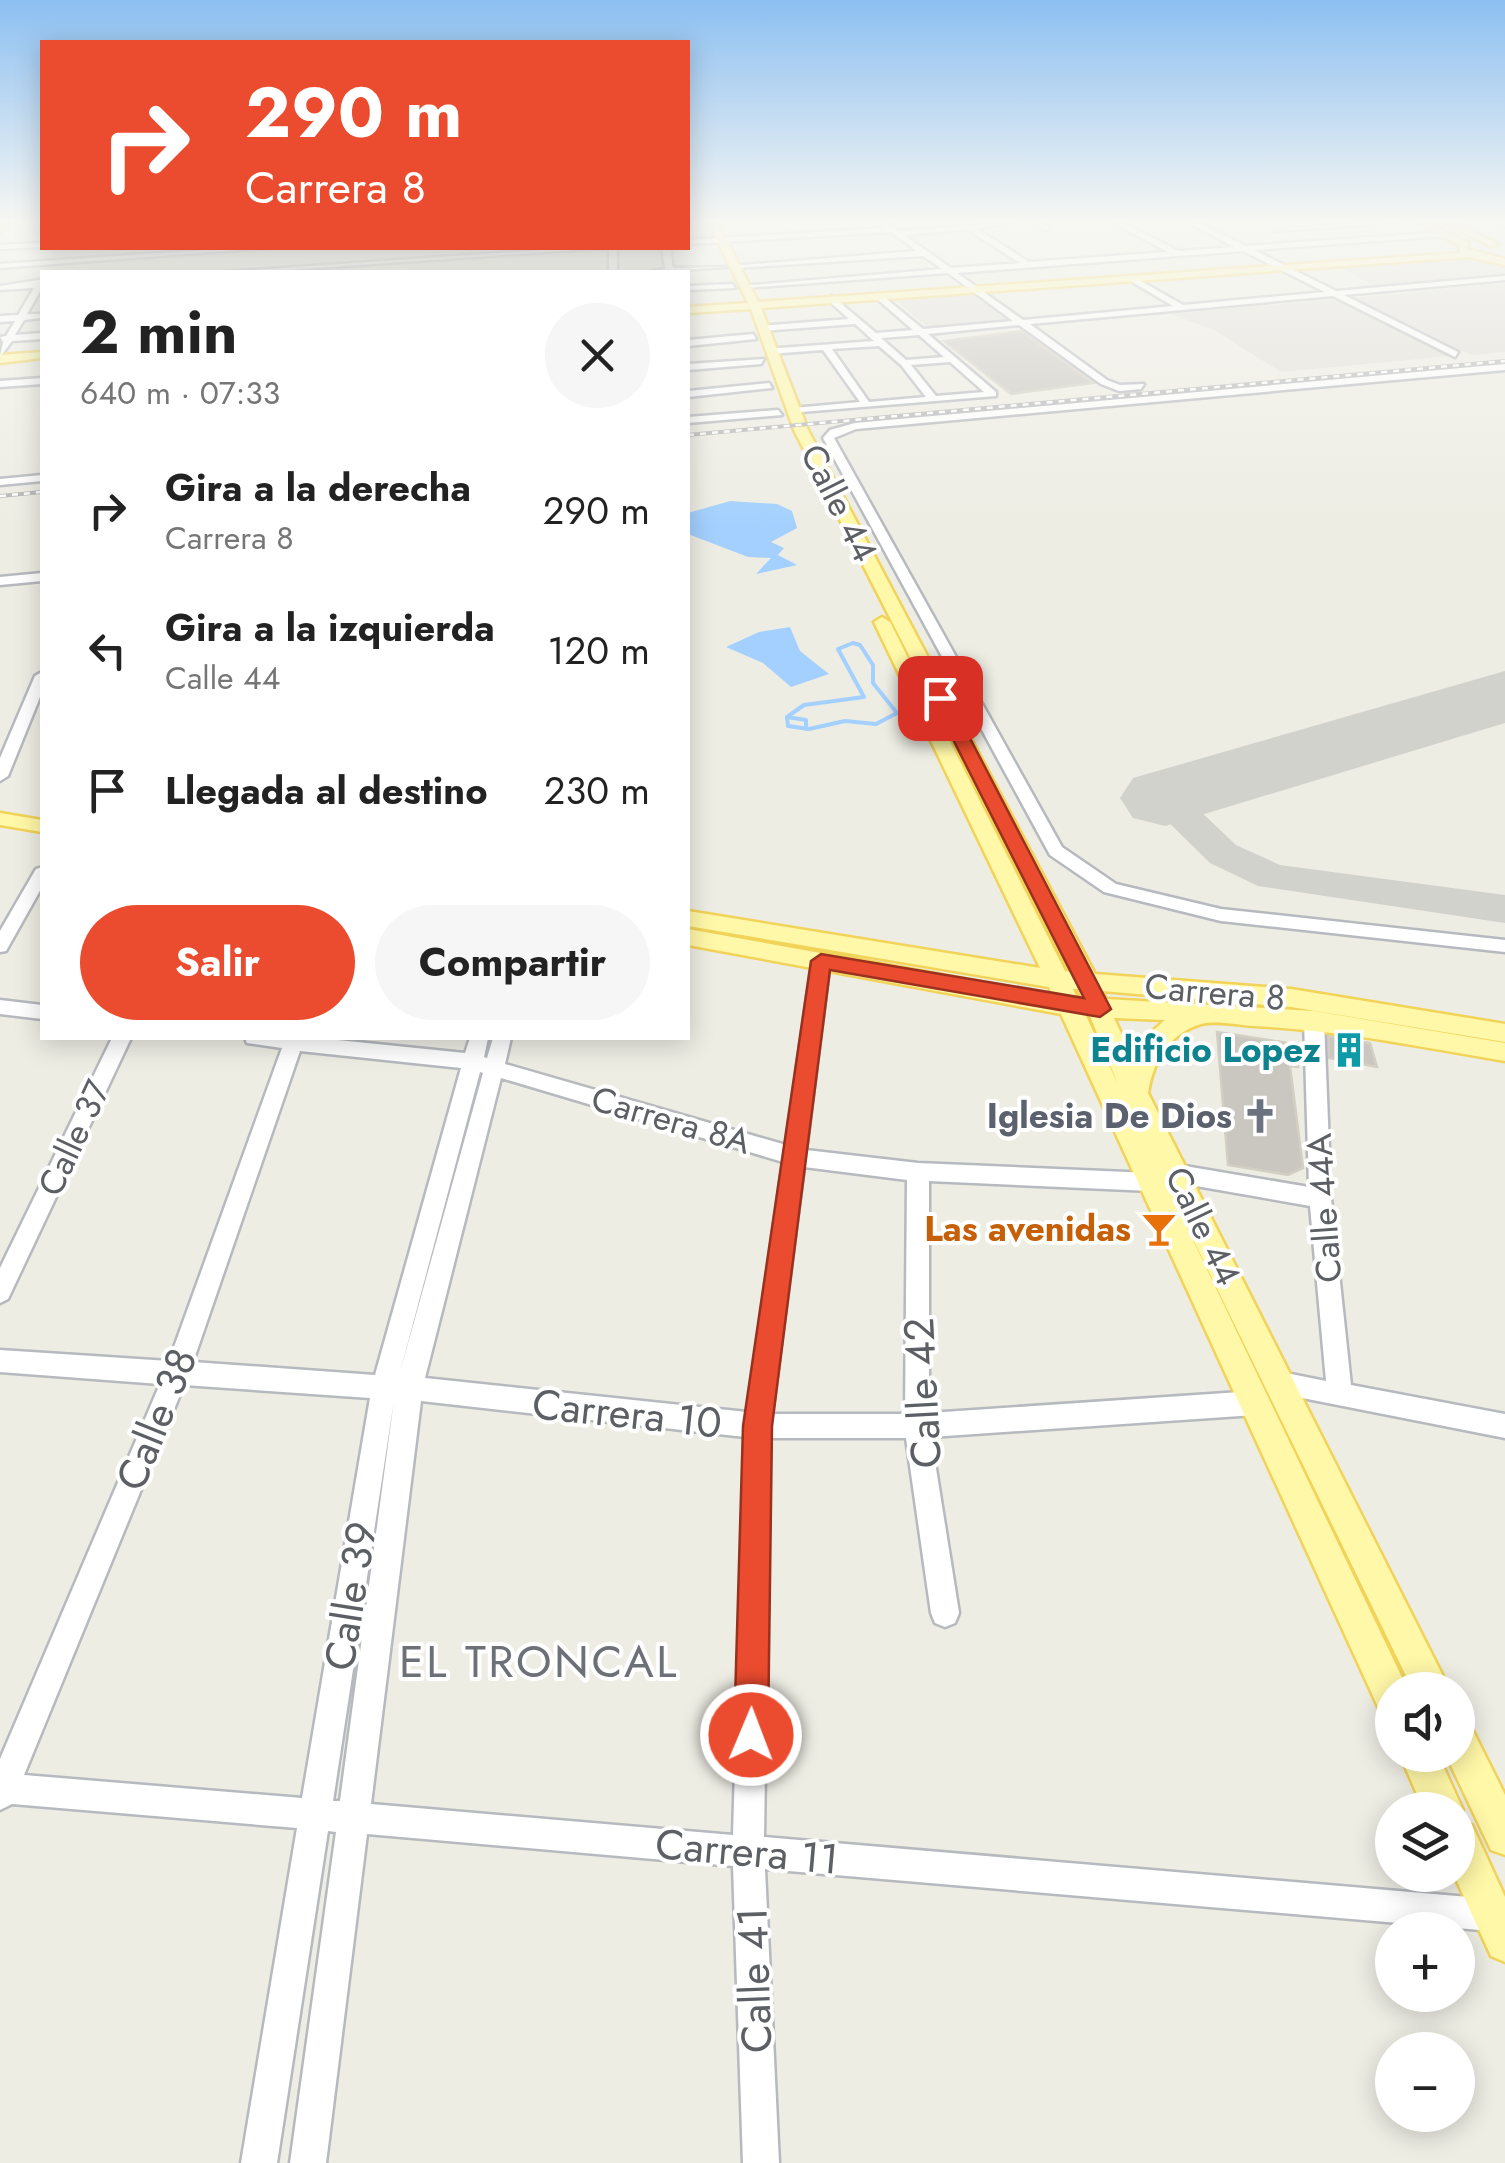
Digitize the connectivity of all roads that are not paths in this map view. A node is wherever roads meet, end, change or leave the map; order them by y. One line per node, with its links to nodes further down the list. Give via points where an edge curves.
1 (754, 324): 9 (main road, Calle 44)
2 (830, 324): 9 (street)
3 (860, 324): 12 (street)
4 (915, 324): 8 (street)
5 (1002, 324): 8 (street)
6 (1026, 324): 7 (street, via 1119,388 1454,354)
7 (1396, 324)
8 (924, 331): 12 (street); 18 (street)
9 (757, 332): 13 (street); 15 (main road, Calle 44)
10 (40, 336): 11 (street)
11 (5, 339): 17 (street)
12 (878, 339): 14 (street); 19 (street)
13 (690, 343)
14 (826, 347): 15 (street); 27 (street)
15 (765, 356): 21 (street); 24 (main road, Calle 44); 28 (main road, Calle 44)
16 (40, 357): 17 (main road)
17 (0, 358)
18 (956, 358): 19 (street); 26 (street, via 993,394)
19 (904, 363): 26 (street)
20 (1505, 366): 46 (street, via 856,426 828,438 1056,850 1110,888 1221,915)
21 (690, 367)
22 (40, 381): 23 (street)
23 (0, 384)
24 (769, 386): 25 (street); 28 (main road, Calle 44)
25 (690, 394)
26 (933, 399): 27 (street)
27 (866, 404): 28 (street)
28 (786, 412): 29 (street); 48 (main road, Calle 44); 49 (main road, Calle 44)
29 (690, 420)
30 (40, 478): 31 (street)
31 (0, 482)
32 (40, 490): 33 (street)
33 (0, 494)
34 (40, 577): 35 (street)
35 (0, 580)
36 (40, 681): 37 (street)
37 (0, 776)
38 (0, 804): 39 (main road)
39 (40, 812)
40 (0, 819): 41 (main road)
41 (40, 826)
42 (40, 876): 45 (street)
43 (690, 919): 49 (main road, Carrera 8)
44 (690, 938): 47 (main road, Carrera 8)
45 (0, 946)
46 (1505, 946)
47 (821, 961): 49 (main road, Carrera 8); 63 (street, Calle 41)
48 (1088, 982): 49 (main road, Carrera 8); 51 (main road, Calle 44); 55 (main road, Carrera 8, via 1291,998)
49 (1060, 992): 51 (main road, Carrera 8); 65 (main road, Calle 44)
50 (0, 1007): 52 (street)
51 (1100, 1009): 53 (main road, Carrera 8); 62 (main road, Calle 44)
52 (40, 1012)
53 (1206, 1013): 54 (main road, Carrera 8); 62 (main road, via 1154,1042)
54 (1314, 1020): 60 (main road, Carrera 8); 66 (street, Calle 44A)
55 (1505, 1032)
56 (121, 1040): 67 (street, Calle 37)
57 (294, 1040): 61 (street, Carrera 8A); 69 (street, Calle 38)
58 (480, 1040): 61 (street, Calle 39)
59 (501, 1040): 61 (street, Calle 39)
60 (1505, 1052)
61 (483, 1065): 63 (street, Carrera 8A); 71 (street, Calle 39)
62 (1136, 1094): 65 (main road, Calle 44)
63 (795, 1157): 64 (street, Carrera 8A); 74 (street, Calle 41)
64 (918, 1172): 65 (street, Carrera 8A); 75 (street, Calle 42)
65 (1165, 1178): 66 (street, Carrera 8A); 70 (main road, Calle 44); 73 (main road, Calle 44)
66 (1320, 1198): 72 (street, Calle 44A)
67 (0, 1292)
68 (0, 1360): 69 (street, Carrera 10)
69 (177, 1373): 71 (street, Carrera 10); 81 (street, Calle 38)
70 (1281, 1384): 72 (street); 79 (main road, Calle 44)
71 (397, 1388): 74 (street, Carrera 10); 82 (street, Calle 39); 83 (street, Calle 39)
72 (1340, 1395): 76 (street)
73 (1255, 1403): 75 (street, Carrera 10); 78 (main road, Calle 44)
74 (758, 1426): 75 (street, Carrera 10); 85 (street, Calle 41)
75 (917, 1426): 77 (street, Calle 42)
76 (1505, 1426)
77 (945, 1612)
78 (1381, 1672)
79 (1423, 1672)
80 (1474, 1772): 84 (main road)
81 (1, 1791): 82 (street, Carrera 11)
82 (314, 1814): 83 (street, Carrera 11); 88 (street, Calle 39)
83 (353, 1818): 85 (street, Carrera 11); 89 (street, Calle 39)
84 (1505, 1836)
85 (748, 1851): 87 (street, Carrera 11); 90 (street, Calle 41)
86 (1475, 1877): 87 (main road)
87 (1498, 1928)
88 (259, 2163)
89 (308, 2163)
90 (761, 2163)

